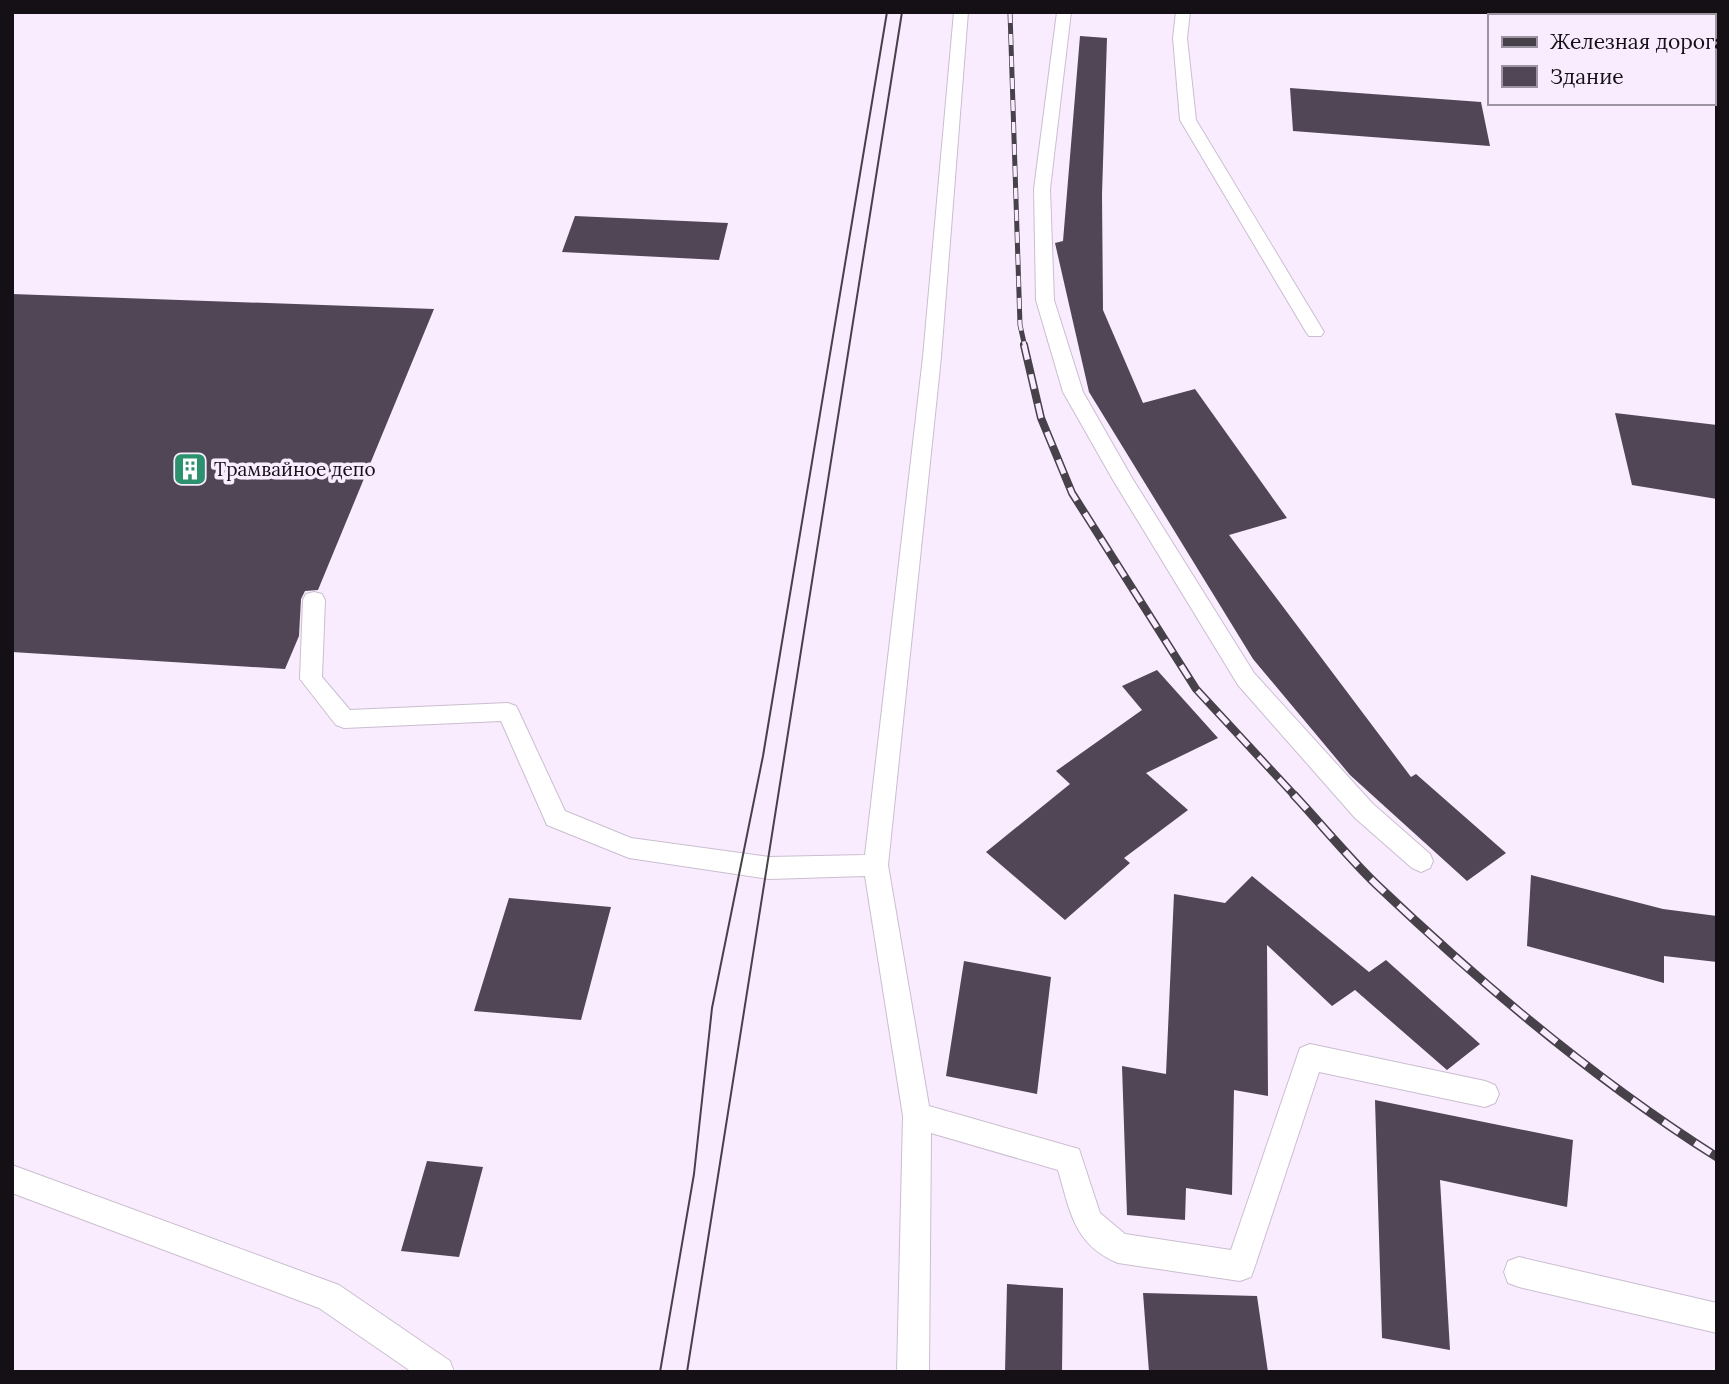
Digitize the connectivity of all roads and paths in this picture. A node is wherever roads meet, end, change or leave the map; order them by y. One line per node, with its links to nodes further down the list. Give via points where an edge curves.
1 (961, 12): 7 (lane, via 932,357)
2 (1064, 12): 6 (lane, via 1042,188 1045,300 1073,392 1247,679 1364,811)
3 (1183, 12): 4 (lane, via 1180,38 1188,120)
4 (1315, 332)
5 (314, 600): 7 (lane, via 311,679 344,719 508,712 556,818 629,848 768,868)
6 (1421, 861)
7 (876, 865): 9 (lane)
8 (1485, 1094): 9 (lane, via 1310,1056 1240,1266 1118,1248 1087,1222 1069,1158)
9 (917, 1116): 14 (lane)
10 (12, 1179): 13 (lane, via 328,1296)
11 (1519, 1272): 12 (lane)
12 (1717, 1318)
13 (439, 1372)
14 (913, 1372)

